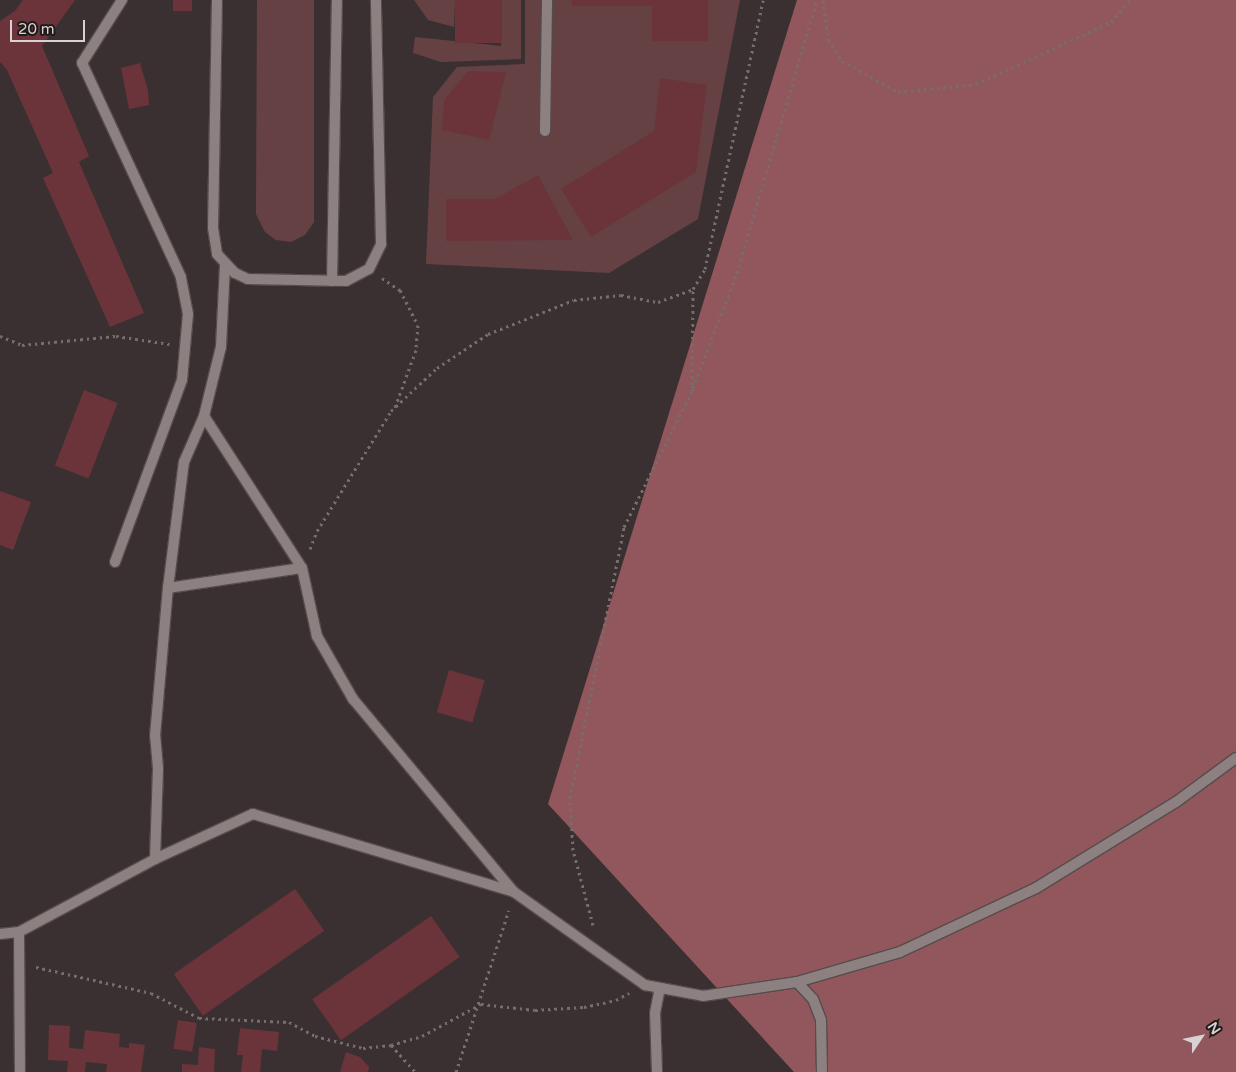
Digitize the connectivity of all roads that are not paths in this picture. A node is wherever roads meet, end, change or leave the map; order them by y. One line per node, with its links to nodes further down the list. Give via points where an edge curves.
1 (122, 0): 10 (street, via 82,63 181,277 188,314 182,380)
2 (217, 0): 7 (street, via 213,241)
3 (337, 0): 8 (street)
4 (376, 0): 8 (street, via 381,244 370,269 346,281)
5 (547, 0): 6 (street)
6 (545, 130)
7 (225, 265): 8 (street, via 248,279); 9 (street, via 221,347)
8 (332, 281)
9 (204, 416): 11 (street); 12 (street, via 184,462)
10 (115, 562)
11 (302, 568): 12 (street); 15 (street, via 317,636 352,698)
12 (168, 588): 14 (street, via 155,736 158,768)
13 (1236, 758): 18 (street, via 1176,802 1036,888 900,952)
14 (155, 858): 15 (street, via 253,814); 16 (street)
15 (514, 892): 19 (street, via 645,985)
16 (19, 932): 17 (street); 20 (street)
17 (0, 934)
18 (797, 982): 19 (street, via 703,996); 22 (street, via 813,999 820,1020)
19 (660, 988): 21 (street, via 655,1013)
20 (20, 1072)
21 (657, 1072)
22 (822, 1072)

